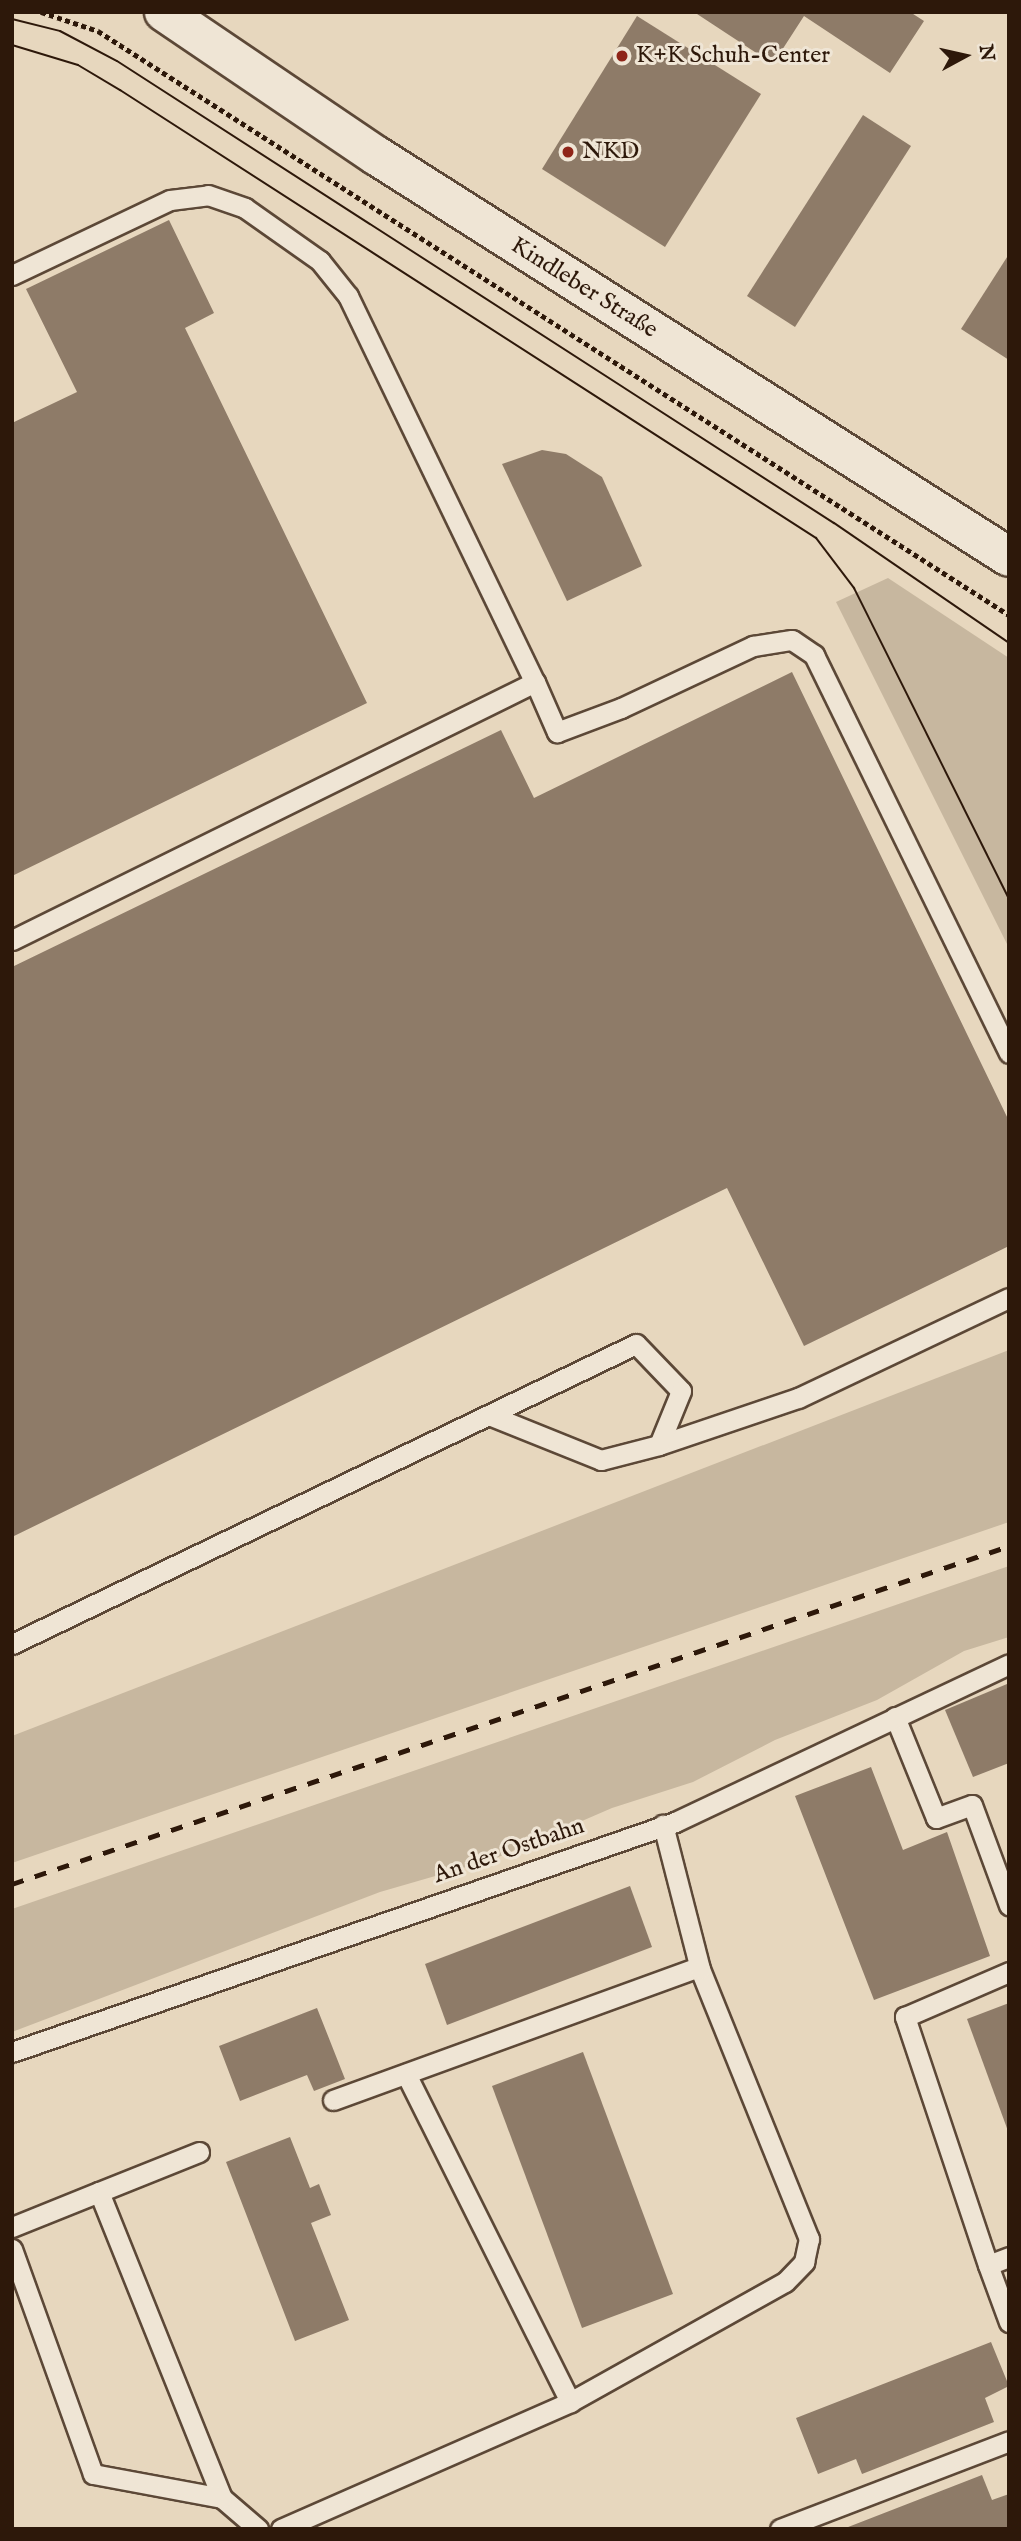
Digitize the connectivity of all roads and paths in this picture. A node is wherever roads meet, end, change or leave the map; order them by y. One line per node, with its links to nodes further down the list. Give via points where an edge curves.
1 (41, 12): 5 (path, via 98,31)
2 (164, 12): 4 (main road, Kindleber Straße, via 388,163)
3 (12, 275): 6 (lane, via 170,200 208,195 246,208 320,261 348,296)
4 (1009, 557)
5 (1008, 612)
6 (535, 682): 7 (lane); 8 (lane, via 557,732 621,708 753,646 792,640 814,655)
7 (12, 940)
8 (1009, 1053)
9 (1009, 1298): 11 (lane, via 798,1398)
10 (489, 1415): 11 (lane, via 601,1460); 11 (lane, via 636,1344 681,1391); 12 (lane)
11 (659, 1445)
12 (12, 1644)
13 (1009, 1664): 14 (lane, An der Ostbahn)
14 (895, 1717): 15 (lane, An der Ostbahn); 16 (lane, via 936,1818 972,1805)
15 (663, 1825): 17 (lane); 19 (lane, An der Ostbahn)
16 (1009, 1905)
17 (699, 1967): 20 (lane); 29 (lane, via 809,2239 804,2262 785,2282)
18 (1009, 1972): 27 (lane, via 905,2017)
19 (12, 2052)
20 (406, 2074): 21 (lane); 29 (lane)
21 (332, 2100)
22 (199, 2152): 23 (lane)
23 (99, 2192): 24 (lane); 31 (lane)
24 (12, 2227)
25 (12, 2249): 31 (lane, via 93,2474)
26 (1009, 2257): 27 (lane)
27 (988, 2265): 28 (lane)
28 (1009, 2322)
29 (570, 2402): 33 (lane)
30 (1009, 2441): 34 (lane)
31 (222, 2498): 32 (lane)
32 (258, 2529)
33 (281, 2529)
34 (779, 2529)

